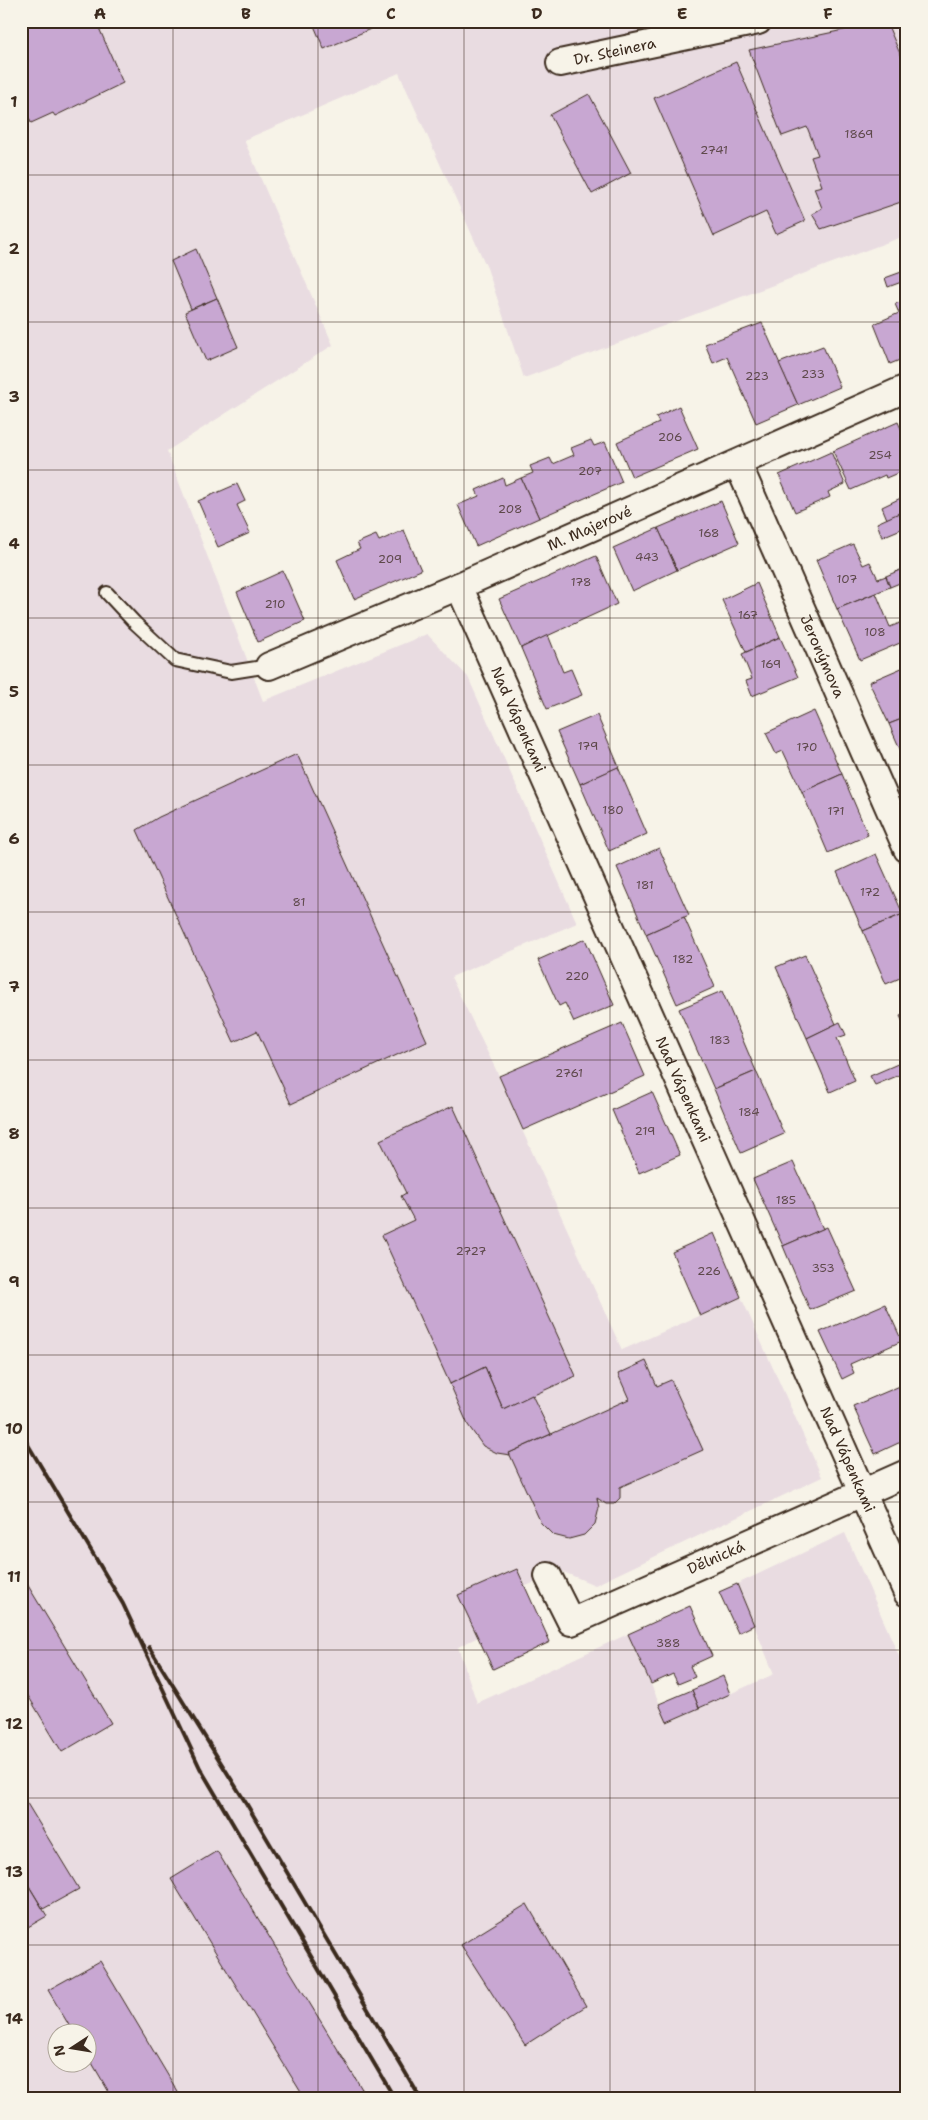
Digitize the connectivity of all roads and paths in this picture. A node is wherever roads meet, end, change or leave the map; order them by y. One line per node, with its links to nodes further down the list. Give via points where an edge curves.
1 (758, 21): 2 (street, Dr. Steinera)
2 (560, 63)
3 (907, 388): 4 (street, M. Majerové)
4 (738, 464): 5 (street, M. Majerové); 8 (street, Jeronýmova)
5 (459, 586): 7 (street, M. Majerové); 10 (street, Nad Vápenkami)
6 (108, 593): 7 (lane, via 175,660 231,672)
7 (269, 666)
8 (907, 849)
9 (907, 1473): 10 (street, Dělnická)
10 (863, 1493): 11 (street, Dělnická, via 571,1622); 12 (street, Nad Vápenkami)
11 (548, 1576)
12 (907, 1593)

